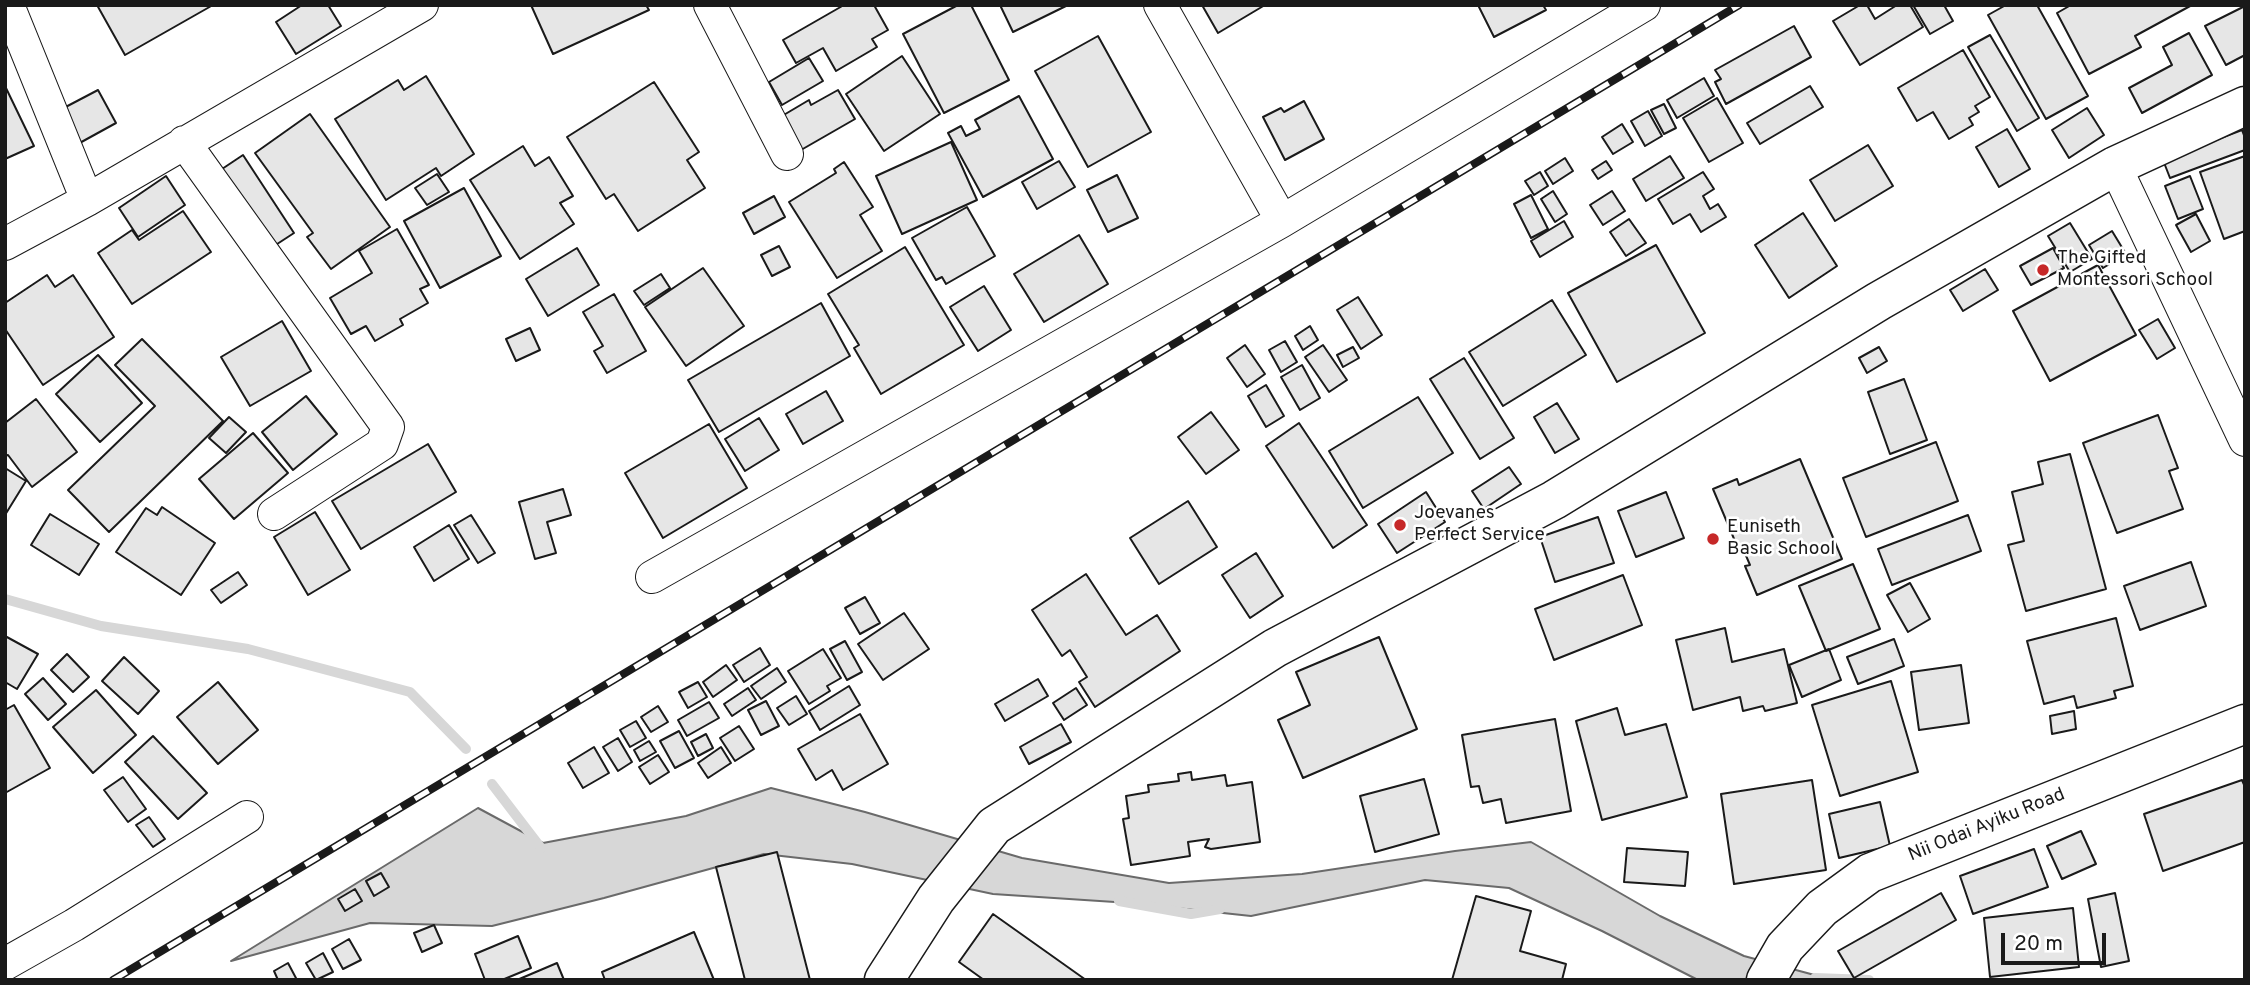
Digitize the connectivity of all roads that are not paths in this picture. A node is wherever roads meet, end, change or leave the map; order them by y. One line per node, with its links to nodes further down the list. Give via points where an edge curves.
1 (8, 5): 10 (street)
2 (422, 5): 7 (street)
3 (710, 5): 8 (street)
4 (1160, 5): 11 (street)
5 (1643, 5): 11 (street)
6 (2245, 106): 9 (street)
7 (184, 142): 10 (street); 14 (street, via 388,427 383,444)
8 (787, 154)
9 (2115, 166): 13 (street); 19 (street, via 1879,301 1554,500 1275,648 995,826 936,899)
10 (87, 200): 12 (street)
11 (1282, 221): 15 (street)
12 (5, 244)
13 (2245, 440)
14 (274, 513)
15 (652, 577)
16 (2245, 724): 20 (street, Nii Odai Ayiku Road, via 1870,873 1822,908 1786,947)
17 (247, 817): 18 (street)
18 (5, 964)
19 (884, 980)
20 (1766, 980)

